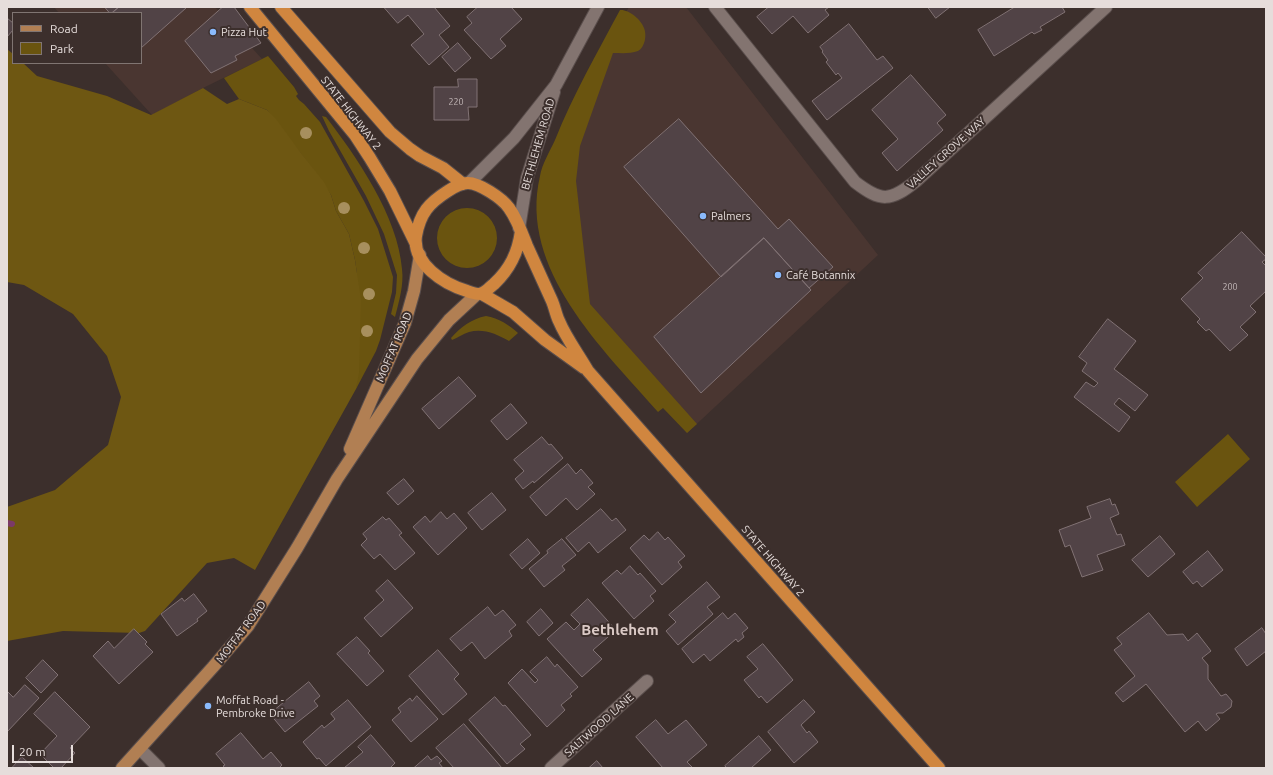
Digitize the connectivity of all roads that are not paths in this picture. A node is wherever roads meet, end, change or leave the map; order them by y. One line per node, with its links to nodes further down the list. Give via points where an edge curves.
1 (250, 7): 9 (highway, STATE HIGHWAY 2, via 366,152 390,191)
2 (281, 7): 7 (highway, STATE HIGHWAY 2, via 390,132 420,156)
3 (598, 7): 6 (street, BETHLEHEM ROAD)
4 (715, 7): 5 (street, VALLEY GROVE WAY, via 855,182 882,198 893,197 916,181)
5 (1106, 7)
6 (556, 85): 7 (street, BETHLEHEM ROAD, via 514,138); 8 (street, BETHLEHEM ROAD, via 527,178)
7 (466, 183): 8 (highway, via 478,186 497,197 508,207); 9 (highway, via 436,199 426,209 421,216 416,236)
8 (520, 230): 10 (highway, via 517,251 507,271); 11 (highway, STATE HIGHWAY 2, via 559,322)
9 (418, 250): 10 (highway, via 429,270 442,281); 12 (main road, MOFFAT ROAD, via 414,291 405,323)
10 (480, 294): 11 (highway, STATE HIGHWAY 2, via 513,312 545,340); 12 (main road, MOFFAT ROAD, via 449,320 417,359)
11 (588, 371): 18 (highway, STATE HIGHWAY 2)
12 (337, 479): 14 (main road, MOFFAT ROAD, via 290,561 248,626)
13 (647, 681): 17 (street, SALTWOOD LANE)
14 (140, 749): 15 (main road, MOFFAT ROAD); 16 (street)
15 (122, 768)
16 (159, 768)
17 (552, 768)
18 (939, 768)

